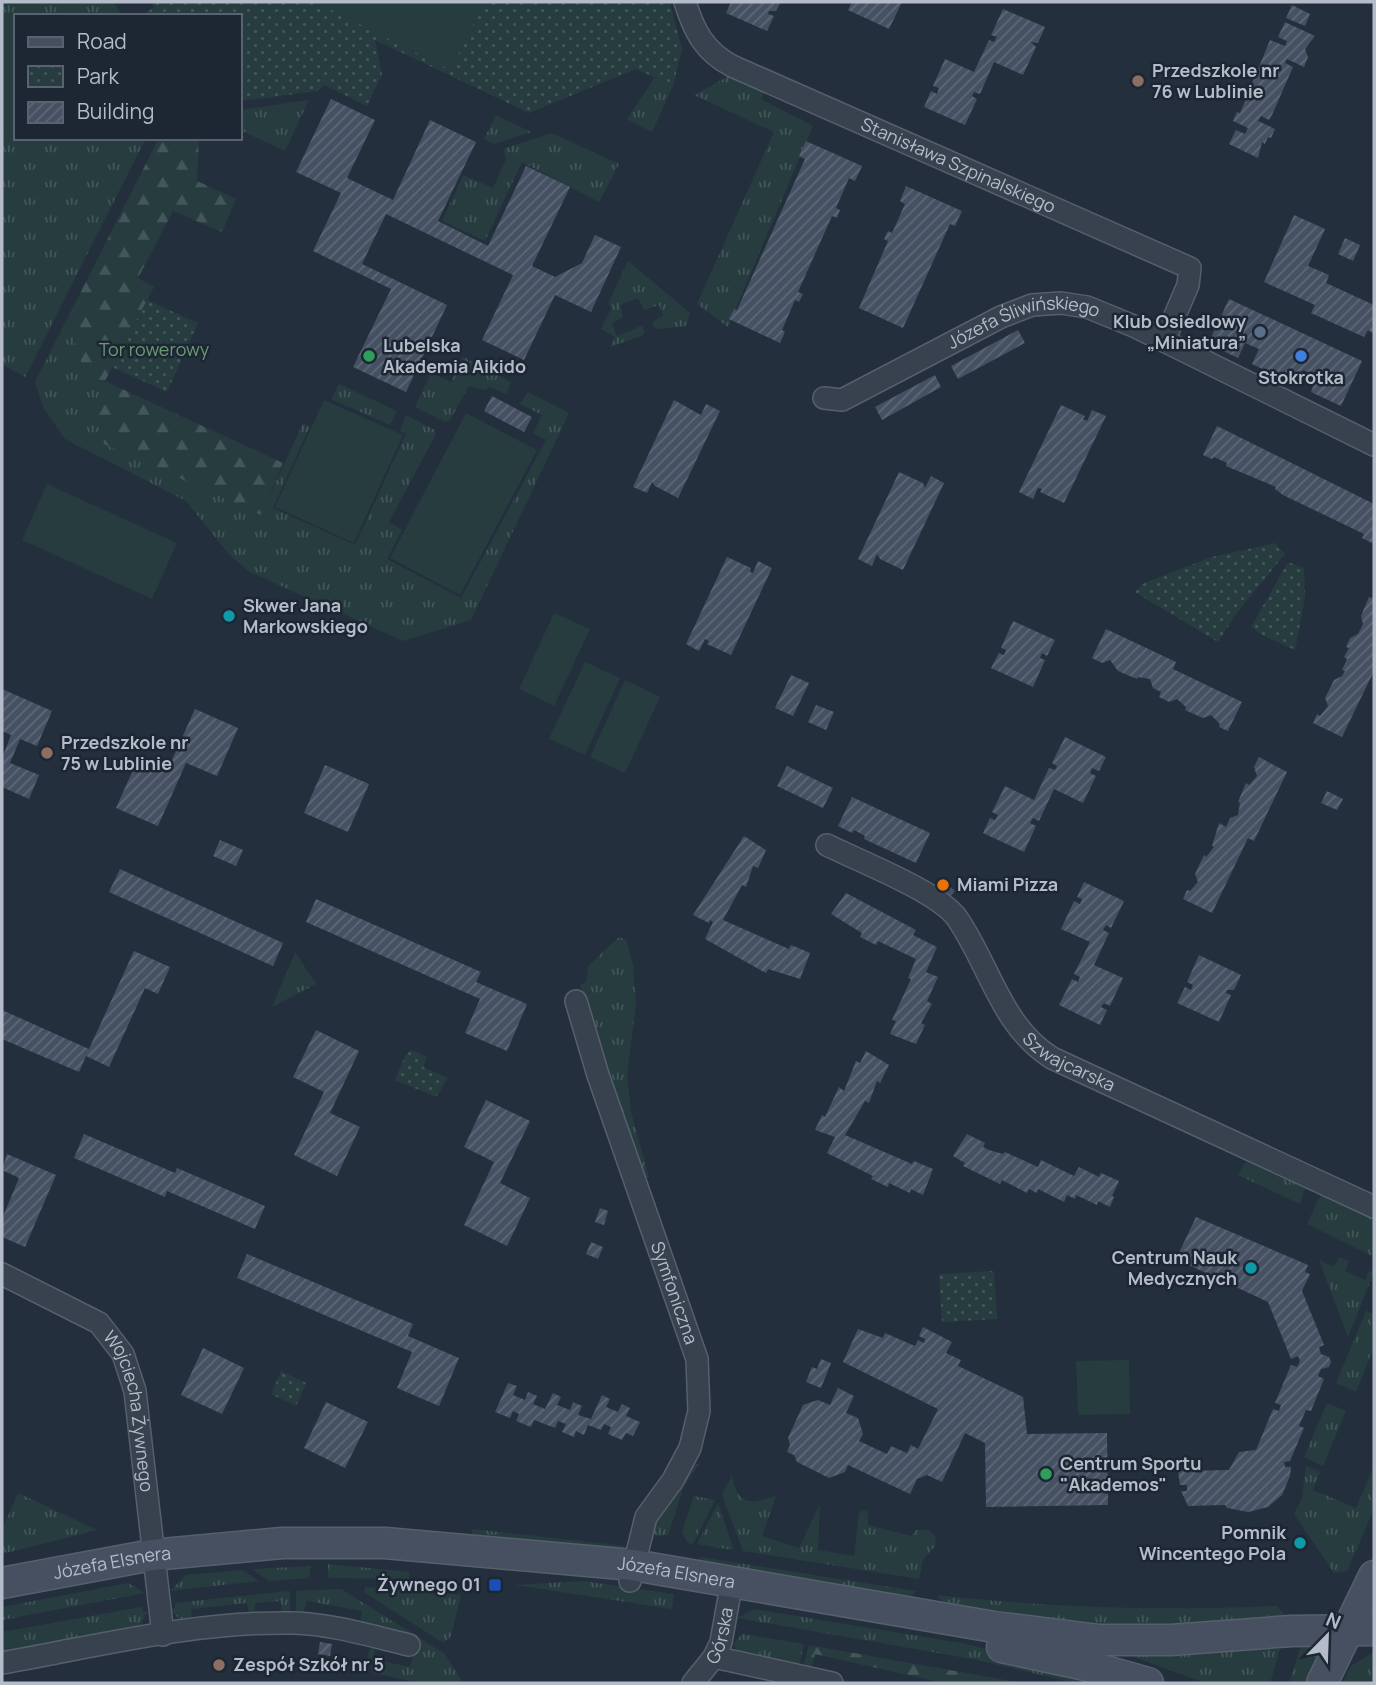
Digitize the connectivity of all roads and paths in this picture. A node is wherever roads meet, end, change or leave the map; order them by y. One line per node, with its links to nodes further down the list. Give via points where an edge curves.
1 (685, 2): 2 (street, Stanisława Szpinalskiego, via 699,39 719,60 1191,268)
2 (1164, 341): 3 (street, Józefa Śliwińskiego, via 1087,306 1032,305 842,400); 4 (street, Józefa Śliwińskiego)
3 (824, 398)
4 (1374, 445)
5 (827, 845): 7 (street, Szwajcarska, via 927,894 956,917 1017,1028 1033,1046)
6 (576, 1001): 10 (street, Symfoniczna, via 697,1359 699,1411 690,1448 646,1517)
7 (1374, 1207)
8 (2, 1274): 9 (street, Wojciecha Żywnego, via 92,1318 122,1354 135,1391)
9 (154, 1563): 10 (street, Józefa Elsnera, via 282,1544 360,1542); 12 (street, Józefa Elsnera); 14 (street, Józefa Elsnera); 16 (street, Wojciecha Żywnego)
10 (632, 1573): 13 (street, Józefa Elsnera)
11 (1374, 1576): 15 (street)
12 (2, 1583)
13 (730, 1589): 15 (street, Józefa Elsnera, via 1099,1640); 18 (street, Górska); 22 (street, Józefa Elsnera, via 1021,1650)
14 (2, 1600)
15 (1361, 1629): 23 (street)
16 (163, 1635): 17 (street, via 293,1623); 19 (street)
17 (409, 1645)
18 (714, 1657): 20 (street, Górska); 21 (street)
19 (2, 1663)
20 (693, 1683)
21 (832, 1683)
22 (1148, 1683)
23 (1322, 1683)

